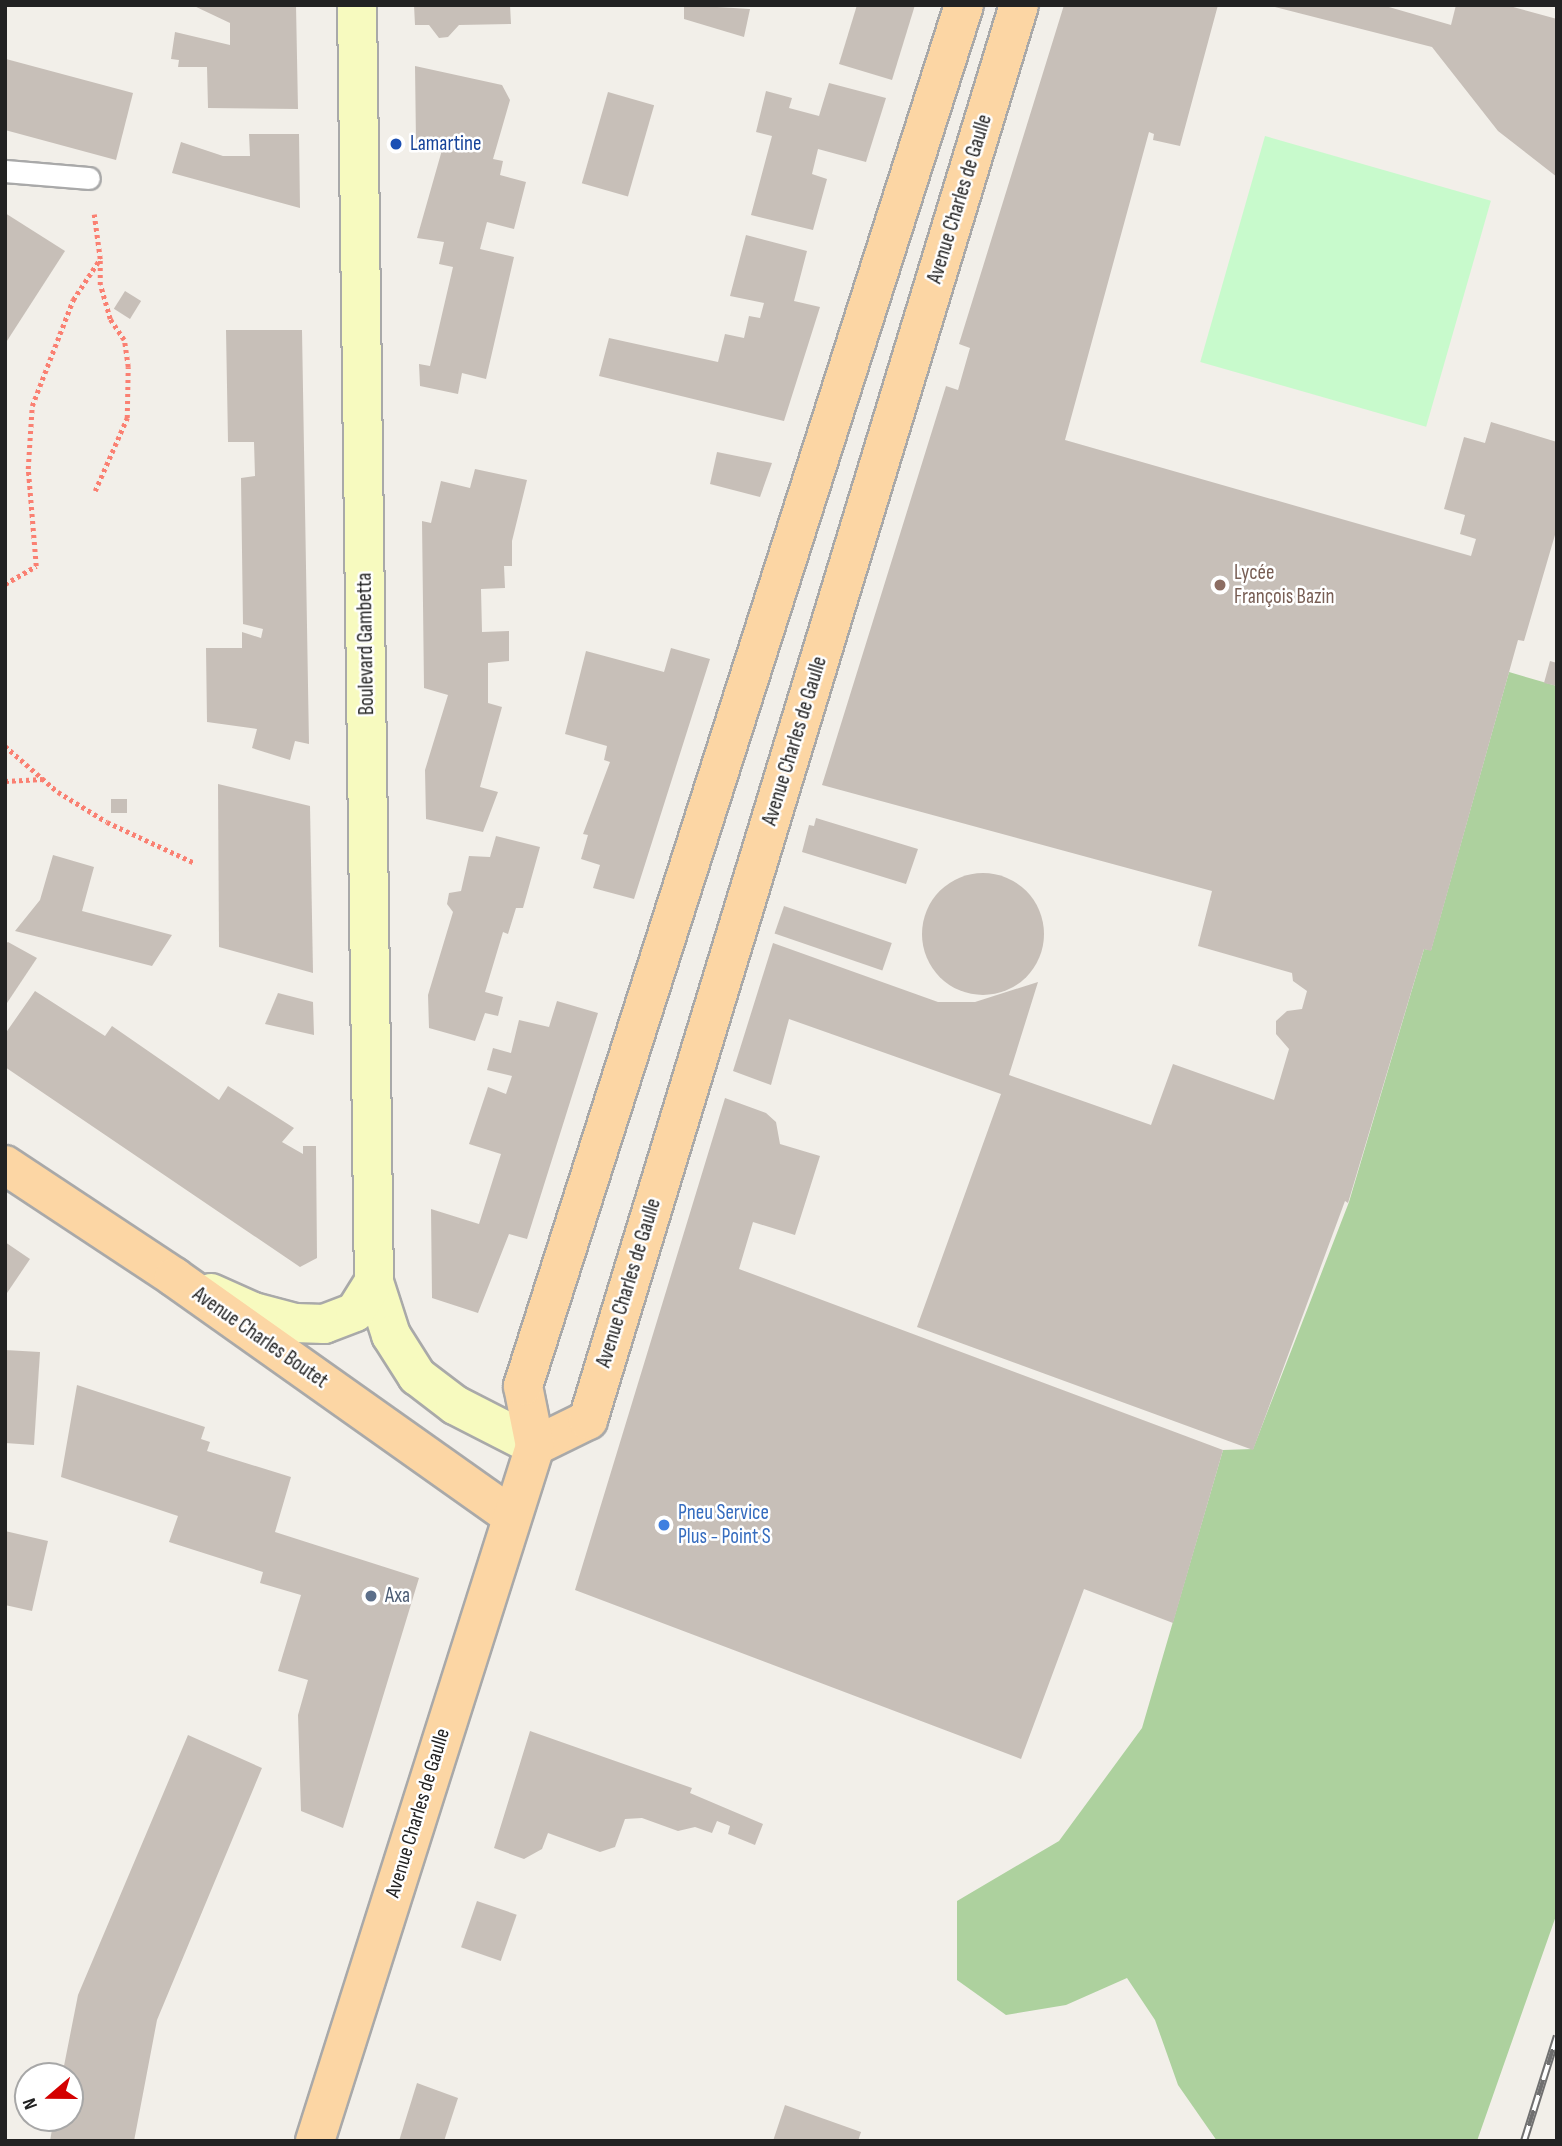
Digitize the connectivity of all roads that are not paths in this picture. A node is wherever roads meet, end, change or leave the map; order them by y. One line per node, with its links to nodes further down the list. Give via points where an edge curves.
1 (357, 5): 10 (street, Boulevard Gambetta)
2 (964, 5): 6 (main road)
3 (1019, 5): 7 (main road, Avenue Charles de Gaulle)
4 (5, 171): 5 (lane)
5 (89, 178)
6 (709, 813): 7 (main road); 11 (main road, via 523,1387)
7 (767, 831): 11 (main road, Avenue Charles de Gaulle, via 589,1420)
8 (5, 1165): 9 (main road, Avenue Charles Boutet)
9 (174, 1277): 10 (street, via 253,1312 295,1323 324,1324 355,1312); 12 (main road, Avenue Charles Boutet)
10 (374, 1282): 11 (street, Boulevard Gambetta, via 391,1335 417,1376 455,1405)
11 (535, 1446): 12 (main road, Avenue Charles de Gaulle)
12 (511, 1516): 13 (main road, Avenue Charles de Gaulle)
13 (315, 2141)

